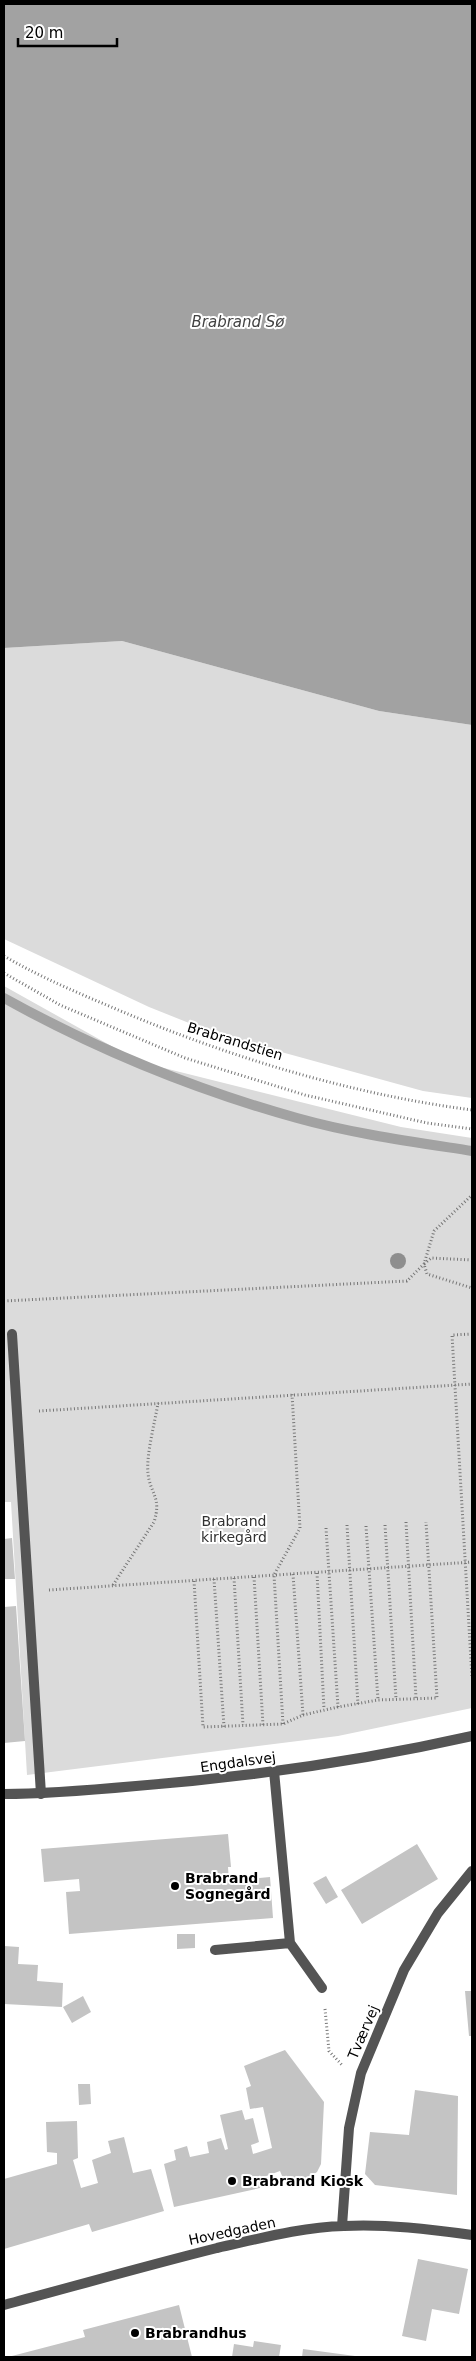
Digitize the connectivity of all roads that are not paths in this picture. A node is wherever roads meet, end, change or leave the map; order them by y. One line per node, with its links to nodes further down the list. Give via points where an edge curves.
1 (12, 1334): 5 (street)
2 (472, 1736): 3 (street, Engdalsvej, via 394,1753)
3 (274, 1771): 5 (street, Engdalsvej, via 219,1780); 7 (street)
4 (4, 1794): 5 (street, Engdalsvej)
5 (42, 1794)
6 (472, 1871): 10 (street, Tværvej, via 438,1913 404,1970 361,2073 348,2128)
7 (290, 1944): 8 (street); 9 (street)
8 (215, 1950)
9 (322, 1988)
10 (342, 2226): 11 (street, Hovedgaden, via 416,2227); 12 (street, Hovedgaden, via 251,2240)
11 (472, 2234)
12 (4, 2305)

